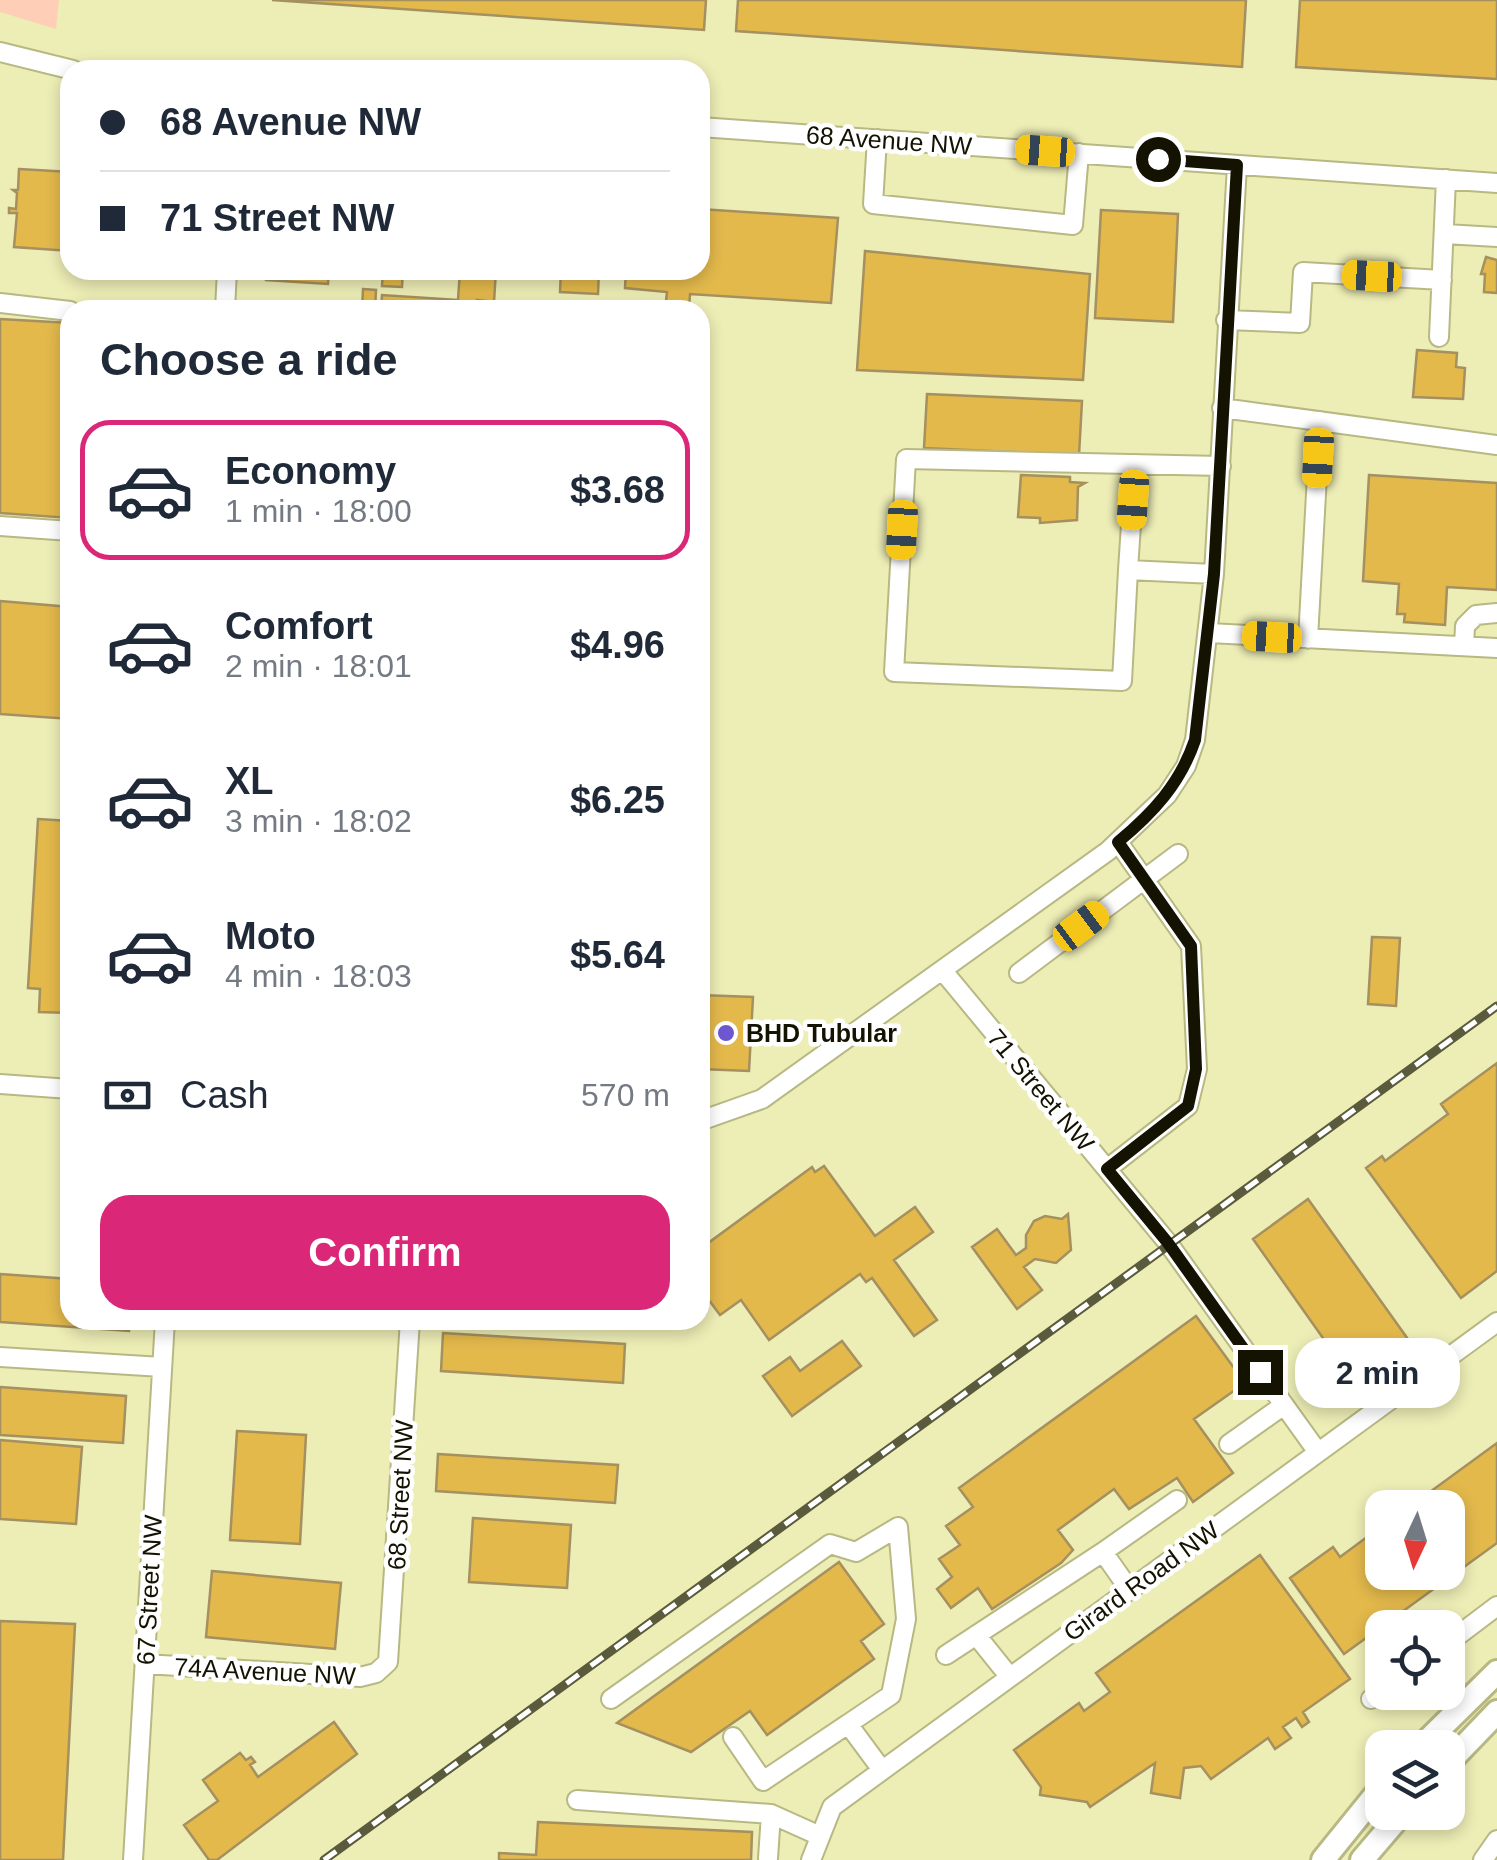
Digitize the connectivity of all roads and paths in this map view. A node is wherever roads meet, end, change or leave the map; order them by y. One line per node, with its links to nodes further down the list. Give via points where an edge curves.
1 (0, 52): 2 (street)
2 (60, 67)
3 (710, 128): 4 (street, 68 Avenue NW)
4 (877, 139): 5 (street, 68 Avenue NW); 5 (street, via 873,204 1072,225)
5 (1079, 154): 6 (street, 68 Avenue NW)
6 (1237, 165): 7 (street, 68 Avenue NW); 14 (street)
7 (1446, 179): 8 (street, 68 Avenue NW); 9 (street)
8 (1497, 183)
9 (1445, 234): 10 (street); 11 (street)
10 (1497, 237)
11 (1442, 280): 14 (street, via 1303,272 1300,324); 15 (street)
12 (0, 302): 13 (street)
13 (60, 309)
14 (1226, 320): 16 (street)
15 (1439, 337)
16 (1222, 408): 17 (street); 20 (street)
17 (1320, 421): 18 (street); 27 (street)
18 (1497, 445)
19 (1135, 464): 20 (street); 23 (street); 23 (street, via 906,459 894,672 1122,681)
20 (1220, 466): 24 (street)
21 (0, 526): 22 (street)
22 (60, 530)
23 (1128, 570): 24 (street)
24 (1214, 574): 26 (street)
25 (1497, 613): 28 (street, via 1476,615 1465,626)
26 (1209, 633): 27 (street); 30 (street, via 1186,766 1156,808)
27 (1308, 638): 28 (street)
28 (1464, 646): 29 (street)
29 (1497, 648)
30 (1118, 842): 32 (street); 33 (street)
31 (1178, 854): 32 (street)
32 (1144, 880): 34 (street); 38 (street, via 1191,946 1196,1069 1188,1106)
33 (943, 970): 37 (street, via 762,1099); 38 (street, 71 Street NW)
34 (1019, 972)
35 (0, 1084): 36 (street)
36 (60, 1088)
37 (710, 1117)
38 (1107, 1169): 44 (street, 71 Street NW)
39 (1497, 1322): 46 (street, Girard Road NW)
40 (164, 1330): 43 (street, 67 Street NW)
41 (409, 1330): 55 (street, 68 Street NW, via 392,1646)
42 (0, 1357): 43 (street)
43 (162, 1366): 54 (street, 67 Street NW)
44 (1284, 1405): 45 (street); 46 (street, 71 Street NW)
45 (1228, 1444)
46 (1317, 1451): 49 (street, Girard Road NW)
47 (1177, 1500): 48 (street)
48 (1102, 1552): 49 (street); 52 (street)
49 (1130, 1589): 57 (street, Girard Road NW)
50 (1497, 1606): 51 (street)
51 (1465, 1630)
52 (976, 1635): 53 (street); 57 (street)
53 (946, 1655)
54 (144, 1664): 55 (street, 74A Avenue NW, via 360,1677); 72 (street, 67 Street NW)
55 (382, 1668)
56 (1497, 1672): 61 (main road)
57 (1009, 1676): 64 (street, Girard Road NW)
58 (612, 1698): 60 (street, via 830,1544 856,1552 898,1526 906,1618 891,1695)
59 (1497, 1712): 63 (main road)
60 (848, 1724): 62 (street, via 763,1781); 64 (street)
61 (1438, 1730)
62 (733, 1737)
63 (1465, 1745)
64 (882, 1770): 69 (street, Girard Road NW, via 832,1807)
65 (577, 1800): 67 (street)
66 (1365, 1808): 74 (main road)
67 (771, 1814): 69 (street); 71 (street)
68 (1387, 1830): 75 (main road)
69 (820, 1836): 73 (street, Girard Road NW)
70 (1497, 1840): 76 (street)
71 (768, 1858)
72 (133, 1860)
73 (811, 1860)
74 (1323, 1860)
75 (1362, 1860)
76 (1483, 1860)

